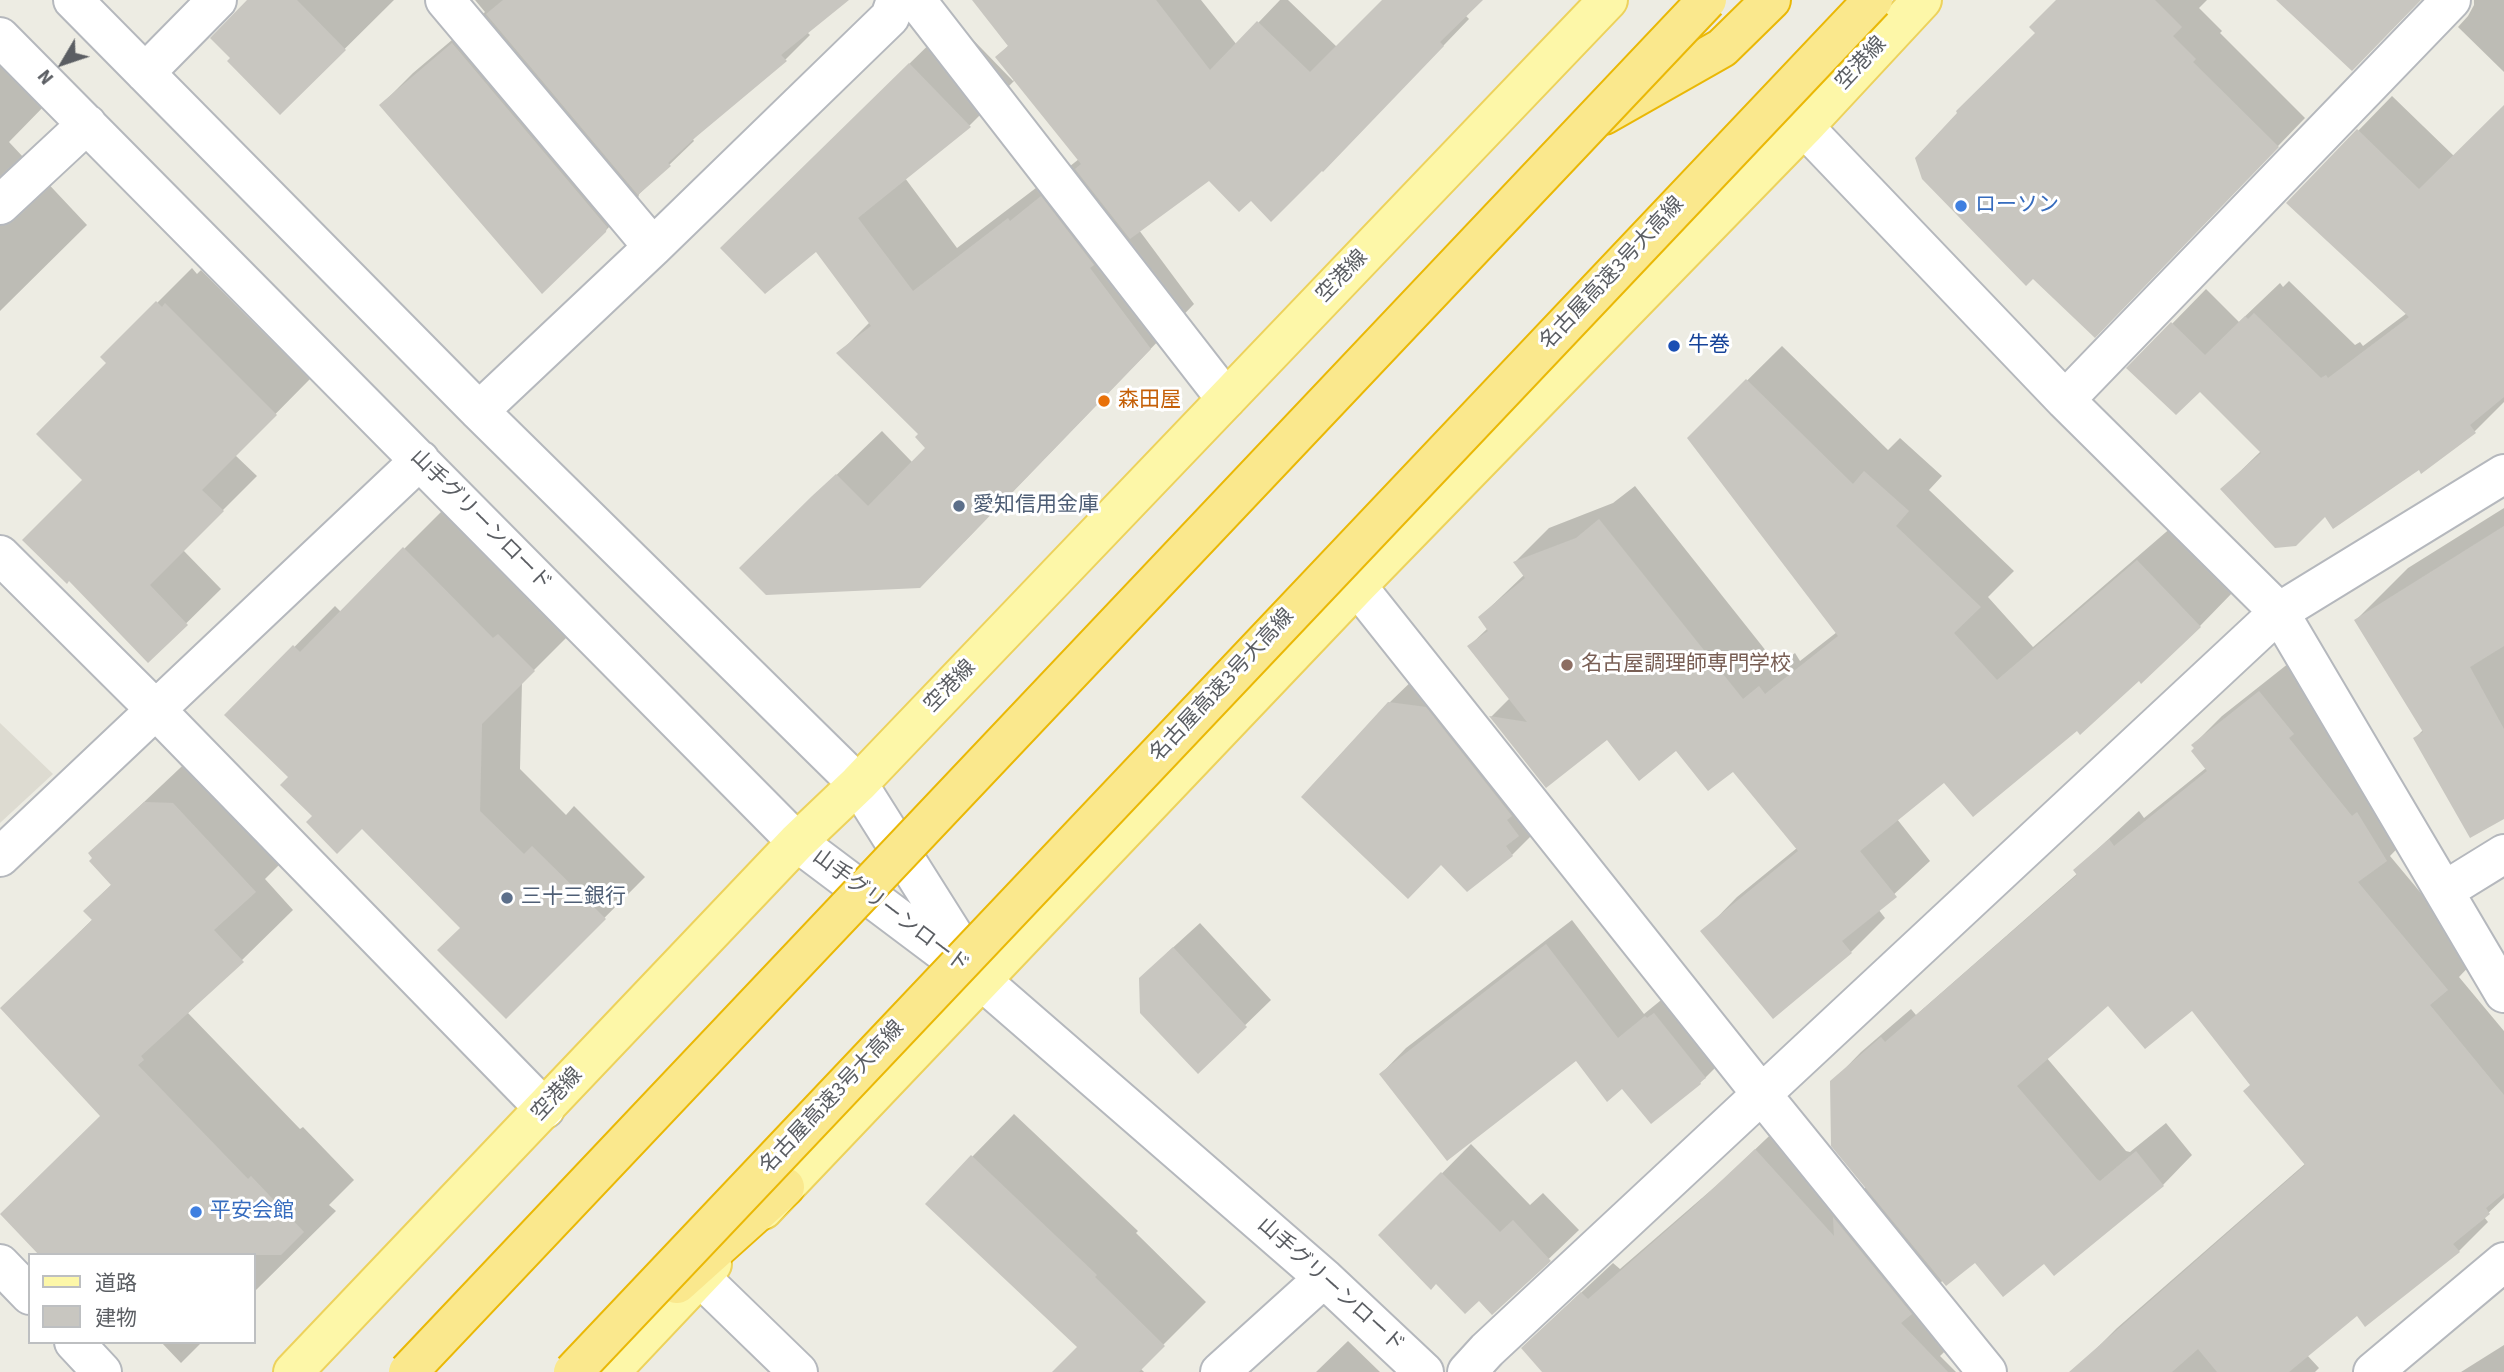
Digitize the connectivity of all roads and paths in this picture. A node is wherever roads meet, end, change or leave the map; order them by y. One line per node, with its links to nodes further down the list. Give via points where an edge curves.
1 (73, 0): 13 (street, 山手グリーンロード)
2 (217, 0): 13 (street)
3 (445, 0): 18 (street)
4 (897, 0): 18 (street, via 890,17)
5 (916, 0): 19 (street)
6 (1608, 0): 19 (main road, 空港線)
7 (1707, 0): 14 (highway, bridge)
8 (1771, 0): 14 (highway, bridge, via 1722,48)
9 (1873, 0): 47 (highway, 名古屋高速3号大高線, bridge)
10 (1922, 0): 16 (main road, 空港線)
11 (2451, 0): 20 (street)
12 (0, 37): 15 (street, 山手グリーンロード)
13 (145, 73): 21 (street, 山手グリーンロード)
14 (1590, 123): 46 (highway, bridge)
15 (86, 124): 17 (street); 22 (street, 山手グリーンロード)
16 (1804, 127): 20 (street); 25 (main road, 空港線)
17 (0, 205)
18 (653, 247): 21 (street)
19 (1226, 399): 28 (main road, 空港線)
20 (2065, 400): 26 (street)
21 (479, 411): 28 (street, 山手グリーンロード)
22 (420, 460): 27 (street); 29 (street, 山手グリーンロード)
23 (2504, 474): 26 (street)
24 (0, 555): 27 (street)
25 (1357, 586): 33 (main road, 空港線); 35 (street)
26 (2280, 612): 32 (street); 35 (street)
27 (156, 710): 31 (street); 36 (street)
28 (858, 784): 29 (main road, 空港線); 33 (street, 山手グリーンロード)
29 (797, 842): 33 (street, 山手グリーンロード); 36 (main road, 空港線)
30 (2504, 854): 32 (street)
31 (0, 858)
32 (2444, 891): 34 (street)
33 (982, 981): 37 (main road, 空港線); 41 (street, 山手グリーンロード)
34 (2504, 993)
35 (1763, 1096): 52 (street); 53 (street)
36 (545, 1109): 45 (main road, 空港線)
37 (785, 1187): 40 (main road, 空港線); 47 (highway, bridge)
38 (2504, 1262): 54 (street)
39 (0, 1264): 42 (street)
40 (700, 1277): 48 (main road, 空港線); 49 (street)
41 (1324, 1278): 50 (street); 51 (street, 山手グリーンロード)
42 (28, 1293)
43 (76, 1344): 44 (street)
44 (102, 1372)
45 (293, 1372)
46 (408, 1372)
47 (576, 1372)
48 (610, 1372)
49 (798, 1372)
50 (1220, 1372)
51 (1424, 1372)
52 (1468, 1372)
53 (1987, 1372)
54 (2373, 1372)

